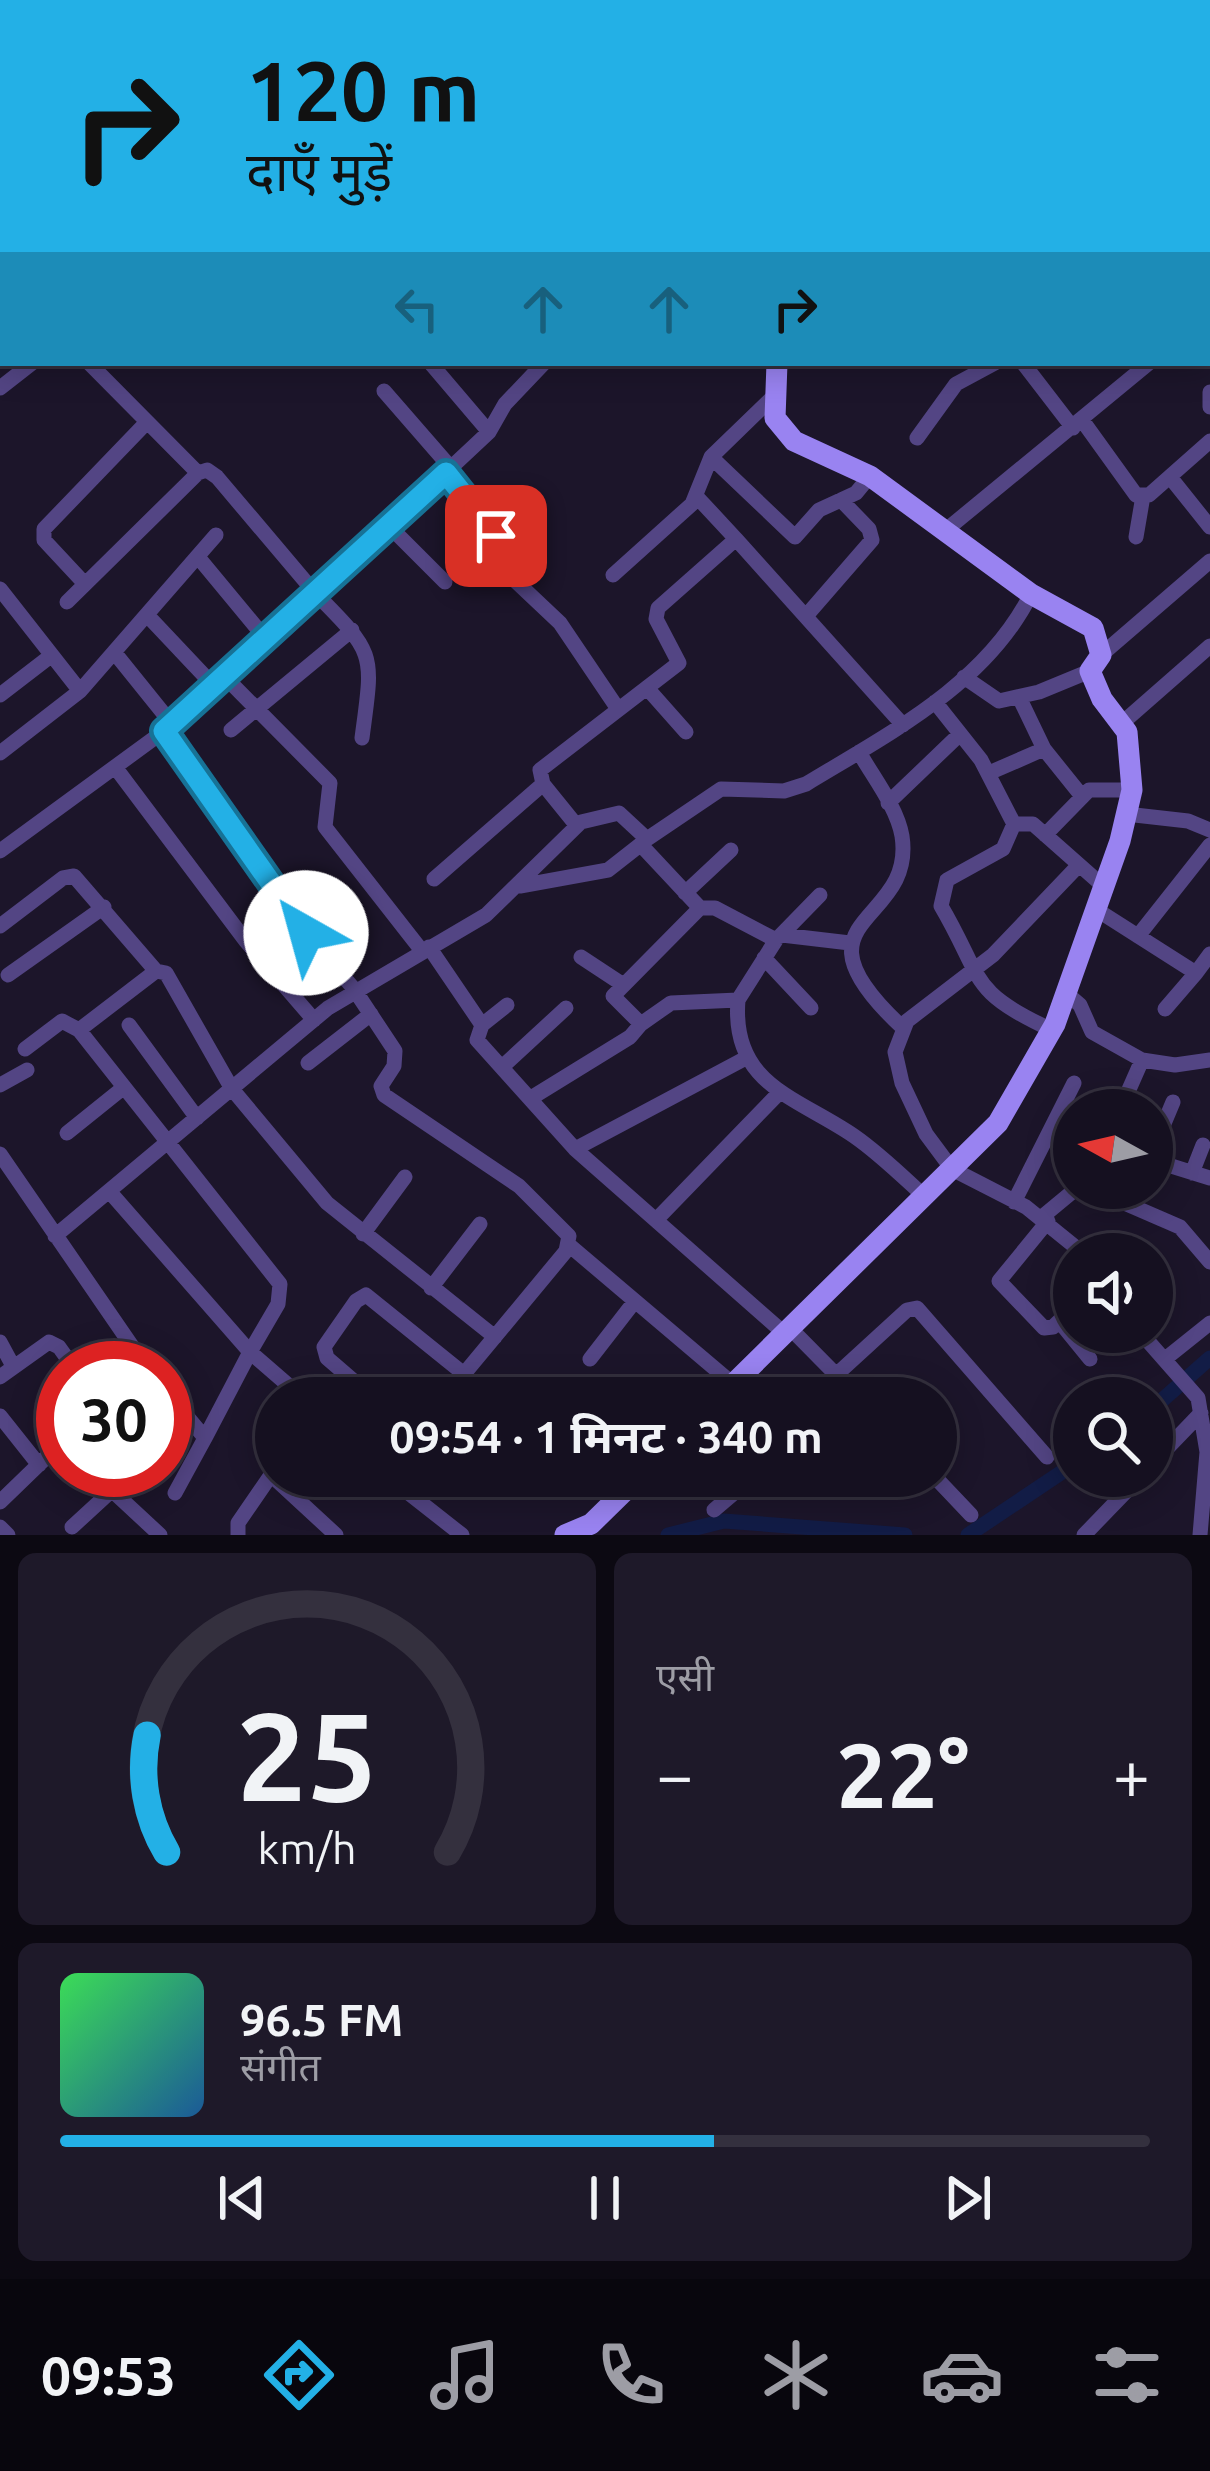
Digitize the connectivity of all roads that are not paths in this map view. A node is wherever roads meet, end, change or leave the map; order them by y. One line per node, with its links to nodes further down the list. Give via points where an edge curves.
1 (28, 366): 11 (street)
2 (92, 366): 16 (street)
3 (433, 366): 18 (street)
4 (541, 366): 18 (street)
5 (777, 366): 14 (street)
6 (952, 366): 10 (street)
7 (988, 366): 10 (street)
8 (1026, 366): 17 (street)
9 (1146, 366): 17 (street)
10 (965, 376): 19 (street)
11 (0, 388)
12 (384, 391): 22 (street)
13 (1210, 392): 15 (street)
14 (774, 396): 21 (street); 24 (street, via 775,418 794,441)
15 (1210, 407)
16 (147, 422): 23 (street); 39 (street, via 44,529 44,540)
17 (1078, 424): 26 (street, via 1129,490); 31 (street)
18 (489, 432): 22 (street)
19 (917, 439)
20 (1210, 441): 25 (street)
21 (712, 457): 27 (street); 28 (street, via 790,536)
22 (448, 471): 29 (street); 60 (street, via 502,545 506,572 560,623)
23 (198, 473): 39 (street); 42 (street, via 218,477)
24 (870, 476): 28 (street); 31 (street)
25 (1170, 477): 26 (street); 30 (street)
26 (1143, 496): 33 (street)
27 (697, 497): 34 (street); 37 (street)
28 (841, 500): 45 (street, via 872,541)
29 (389, 526): 38 (street); 42 (street)
30 (1210, 527)
31 (946, 530): 41 (street)
32 (216, 535): 35 (street)
33 (1136, 537)
34 (736, 539): 45 (street); 54 (street, via 658,608 679,663)
35 (198, 557): 44 (street); 47 (street)
36 (1210, 561): 51 (street)
37 (613, 575)
38 (445, 582)
39 (85, 584): 43 (street)
40 (0, 589): 50 (street)
41 (1031, 594): 51 (street, via 1082,618 1101,644); 52 (street, via 1008,637)
42 (316, 595): 46 (street); 47 (street)
43 (67, 602)
44 (147, 615): 48 (street); 53 (street)
45 (806, 616): 61 (street)
46 (352, 630): 59 (street); 67 (street, via 370,662)
47 (266, 639): 53 (street)
48 (114, 652): 55 (street); 63 (street)
49 (1207, 654): 62 (street)
50 (52, 655): 55 (street); 56 (street)
51 (1095, 663): 57 (street); 62 (street, via 1102,699)
52 (964, 676): 57 (street, via 992,698); 58 (street)
53 (219, 681): 59 (street); 63 (street)
54 (647, 688): 60 (street); 65 (street)
55 (80, 691): 70 (street)
56 (1, 693)
57 (1019, 697): 68 (street)
58 (934, 702): 61 (street); 66 (street)
59 (254, 707): 64 (street); 101 (street, via 330,783 325,827)
60 (618, 710): 73 (street, via 549,759 540,770)
61 (904, 724): 69 (street)
62 (1121, 724): 74 (street)
63 (168, 728): 71 (street); 92 (street)
64 (231, 730)
65 (686, 732)
66 (960, 734): 72 (street); 76 (street)
67 (362, 738)
68 (1044, 748): 72 (street); 75 (street)
69 (859, 752): 76 (street); 82 (street, via 795,789 713,792)
70 (0, 753)
71 (115, 767): 85 (street); 99 (street)
72 (989, 773): 78 (street)
73 (543, 784): 79 (street); 87 (street)
74 (1132, 790): 75 (street); 77 (street)
75 (1081, 795): 81 (street)
76 (887, 802): 100 (street, via 902,838 898,869)
77 (1126, 814): 80 (street); 88 (street)
78 (1014, 824): 81 (street, via 1025,821); 106 (street, via 1010,842 942,890 941,906)
79 (577, 826): 82 (street, via 620,813); 89 (street)
80 (1210, 830)
81 (1045, 835): 86 (street)
82 (644, 842): 89 (street, via 608,870); 90 (street)
83 (1210, 845): 97 (street)
84 (730, 850): 90 (street)
85 (0, 851)
86 (1078, 866): 88 (street); 106 (street)
87 (434, 879)
88 (1102, 884): 95 (street)
89 (520, 886): 101 (street)
90 (686, 893): 94 (street)
91 (820, 895): 98 (street)
92 (282, 904): 99 (street); 110 (street)
93 (104, 907): 96 (street, via 81,879 68,876); 105 (street); 108 (street)
94 (700, 908): 98 (street); 109 (street)
95 (1094, 908): 97 (street); 111 (street)
96 (0, 926)
97 (1138, 936): 107 (street)
98 (779, 937): 100 (street); 104 (street)
99 (245, 940): 118 (street)
100 (850, 943): 122 (street, via 862,987)
101 (426, 950): 110 (street); 121 (street)
102 (1210, 954): 107 (street)
103 (581, 957): 109 (street)
104 (764, 958): 112 (street); 115 (street)
105 (156, 970): 123 (street); 135 (street, via 170,978)
106 (969, 970): 122 (street); 124 (street, via 998,1004)
107 (1196, 973): 116 (street)
108 (8, 974)
109 (622, 984): 119 (street, via 613,996)
110 (354, 989): 117 (street); 118 (street)
111 (1066, 993): 124 (street); 127 (street, via 1093,1032)
112 (738, 1000): 119 (street, via 671,1003); 126 (street)
113 (507, 1005): 121 (street)
114 (566, 1008): 130 (street)
115 (811, 1008)
116 (1166, 1009)
117 (370, 1014): 129 (street); 161 (street, via 396,1059 384,1095 519,1186 564,1228)
118 (314, 1020): 135 (street)
119 (641, 1024): 138 (street)
120 (130, 1025): 139 (street)
121 (482, 1025): 130 (street, via 477,1040)
122 (903, 1028): 146 (street, via 896,1052 902,1083)
123 (79, 1030): 125 (street, via 62,1021); 134 (street)
124 (1052, 1030): 146 (street, via 998,1123)
125 (25, 1049)
126 (746, 1058): 137 (street); 143 (street)
127 (1142, 1060): 128 (street); 136 (street)
128 (1210, 1060)
129 (308, 1063)
130 (502, 1067): 138 (street)
131 (27, 1070): 133 (street)
132 (1074, 1082): 152 (street)
133 (0, 1085)
134 (124, 1088): 140 (street); 141 (street)
135 (232, 1089): 139 (street); 159 (street)
136 (1129, 1089)
137 (780, 1092): 151 (street, via 871,1148); 156 (street)
138 (531, 1099): 143 (street)
139 (196, 1118): 141 (street)
140 (67, 1133)
141 (166, 1143): 150 (street); 172 (street, via 280,1284 278,1304)
142 (1203, 1145): 147 (street)
143 (575, 1150): 156 (street)
144 (0, 1154): 160 (street)
145 (1173, 1165): 147 (street)
146 (952, 1169): 151 (street); 152 (street)
147 (1192, 1173): 149 (street)
148 (405, 1177): 159 (street)
149 (1210, 1178)
150 (109, 1191): 160 (street); 172 (street)
151 (925, 1197): 167 (street)
152 (1014, 1202): 155 (street)
153 (1055, 1209): 155 (street)
154 (1138, 1209): 162 (street, via 1180,1227)
155 (1045, 1219): 158 (street); 166 (street, via 998,1281 1040,1325)
156 (656, 1220): 167 (street)
157 (480, 1224): 163 (street)
158 (1061, 1233)
159 (363, 1234): 163 (street)
160 (55, 1236): 169 (street)
161 (569, 1244): 164 (street); 168 (street)
162 (1210, 1262)
163 (431, 1288): 168 (street)
164 (635, 1301): 175 (street); 184 (street)
165 (1210, 1323): 177 (street)
166 (1053, 1325)
167 (788, 1331): 180 (street); 185 (street)
168 (495, 1337): 179 (street)
169 (128, 1341)
170 (0, 1342): 178 (street)
171 (36, 1351): 178 (street)
172 (250, 1352): 181 (street); 189 (street)
173 (1084, 1353): 176 (street)
174 (1159, 1353): 177 (street)
175 (590, 1359)
176 (1090, 1360)
177 (1169, 1364): 186 (street)
178 (7, 1372)
179 (464, 1374): 182 (street, via 366,1294 324,1347); 183 (street)
180 (836, 1376): 191 (street, via 917,1308)
181 (279, 1377)
182 (349, 1377)
183 (462, 1377)
184 (712, 1377)
185 (740, 1377)
186 (1200, 1405): 190 (street); 214 (street, via 1207,1452)
187 (0, 1416): 192 (street)
188 (192, 1422): 189 (street)
189 (205, 1438): 193 (street)
190 (1173, 1438)
191 (1047, 1457)
192 (36, 1461)
193 (192, 1462)
194 (36, 1468): 202 (street)
195 (104, 1497): 206 (street)
196 (119, 1497): 207 (street)
197 (414, 1497): 211 (street)
198 (619, 1497): 212 (street, via 591,1524)
199 (729, 1497): 203 (street)
200 (954, 1497): 204 (street)
201 (1121, 1497): 213 (street)
202 (0, 1502)
203 (714, 1510)
204 (971, 1515)
205 (0, 1527): 208 (street)
206 (72, 1527)
207 (153, 1533)
208 (8, 1535)
209 (238, 1535): 210 (street, via 271,1475)
210 (336, 1535)
211 (462, 1535)
212 (565, 1535)
213 (1084, 1535)
214 (1200, 1535)

